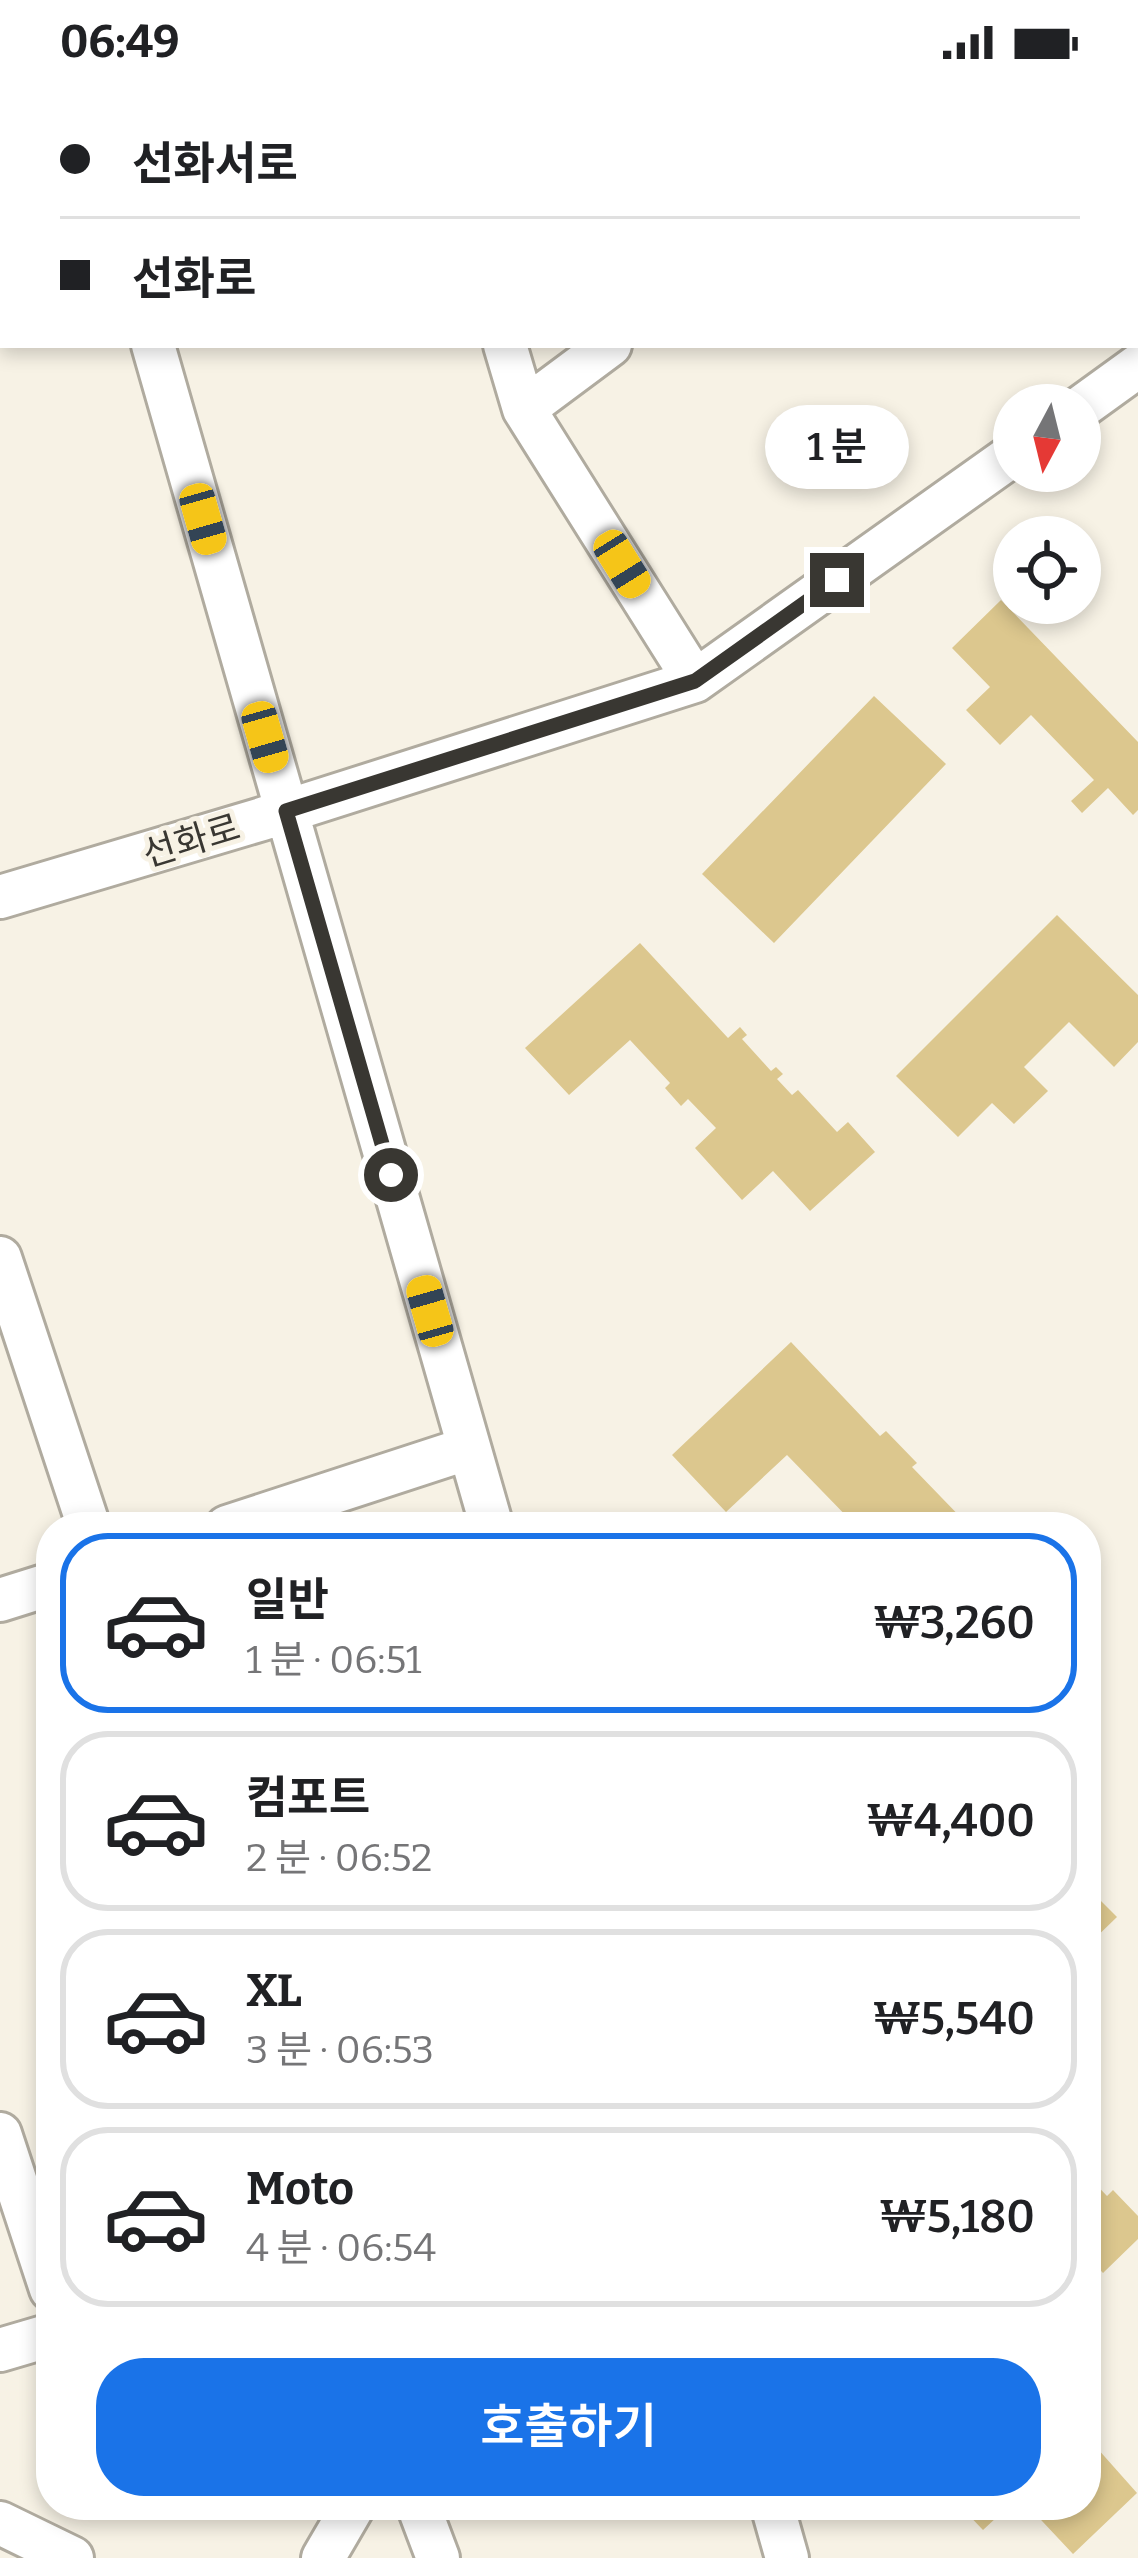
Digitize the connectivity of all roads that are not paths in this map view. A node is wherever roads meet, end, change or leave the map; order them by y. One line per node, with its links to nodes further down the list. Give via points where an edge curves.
1 (154, 348): 9 (street)
2 (506, 348): 6 (street)
3 (606, 348): 6 (street)
4 (1138, 367): 5 (street)
5 (1101, 393)
6 (524, 409): 8 (street)
7 (993, 469): 8 (street, 선화로)
8 (695, 681): 9 (street, 선화로)
9 (286, 811): 10 (street, 선화로); 12 (street)
10 (0, 897)
11 (1, 1263): 13 (street)
12 (469, 1448): 14 (street); 15 (street)
13 (84, 1512)
14 (273, 1512)
15 (488, 1512)
16 (36, 1589): 17 (street)
17 (0, 1600)
18 (0, 2134): 19 (street)
19 (36, 2243)
20 (36, 2339): 21 (street)
21 (0, 2350)
22 (345, 2520): 27 (street)
23 (424, 2520): 28 (street)
24 (776, 2520): 29 (street)
25 (0, 2523): 26 (street)
26 (72, 2558)
27 (323, 2558)
28 (438, 2558)
29 (787, 2558)

